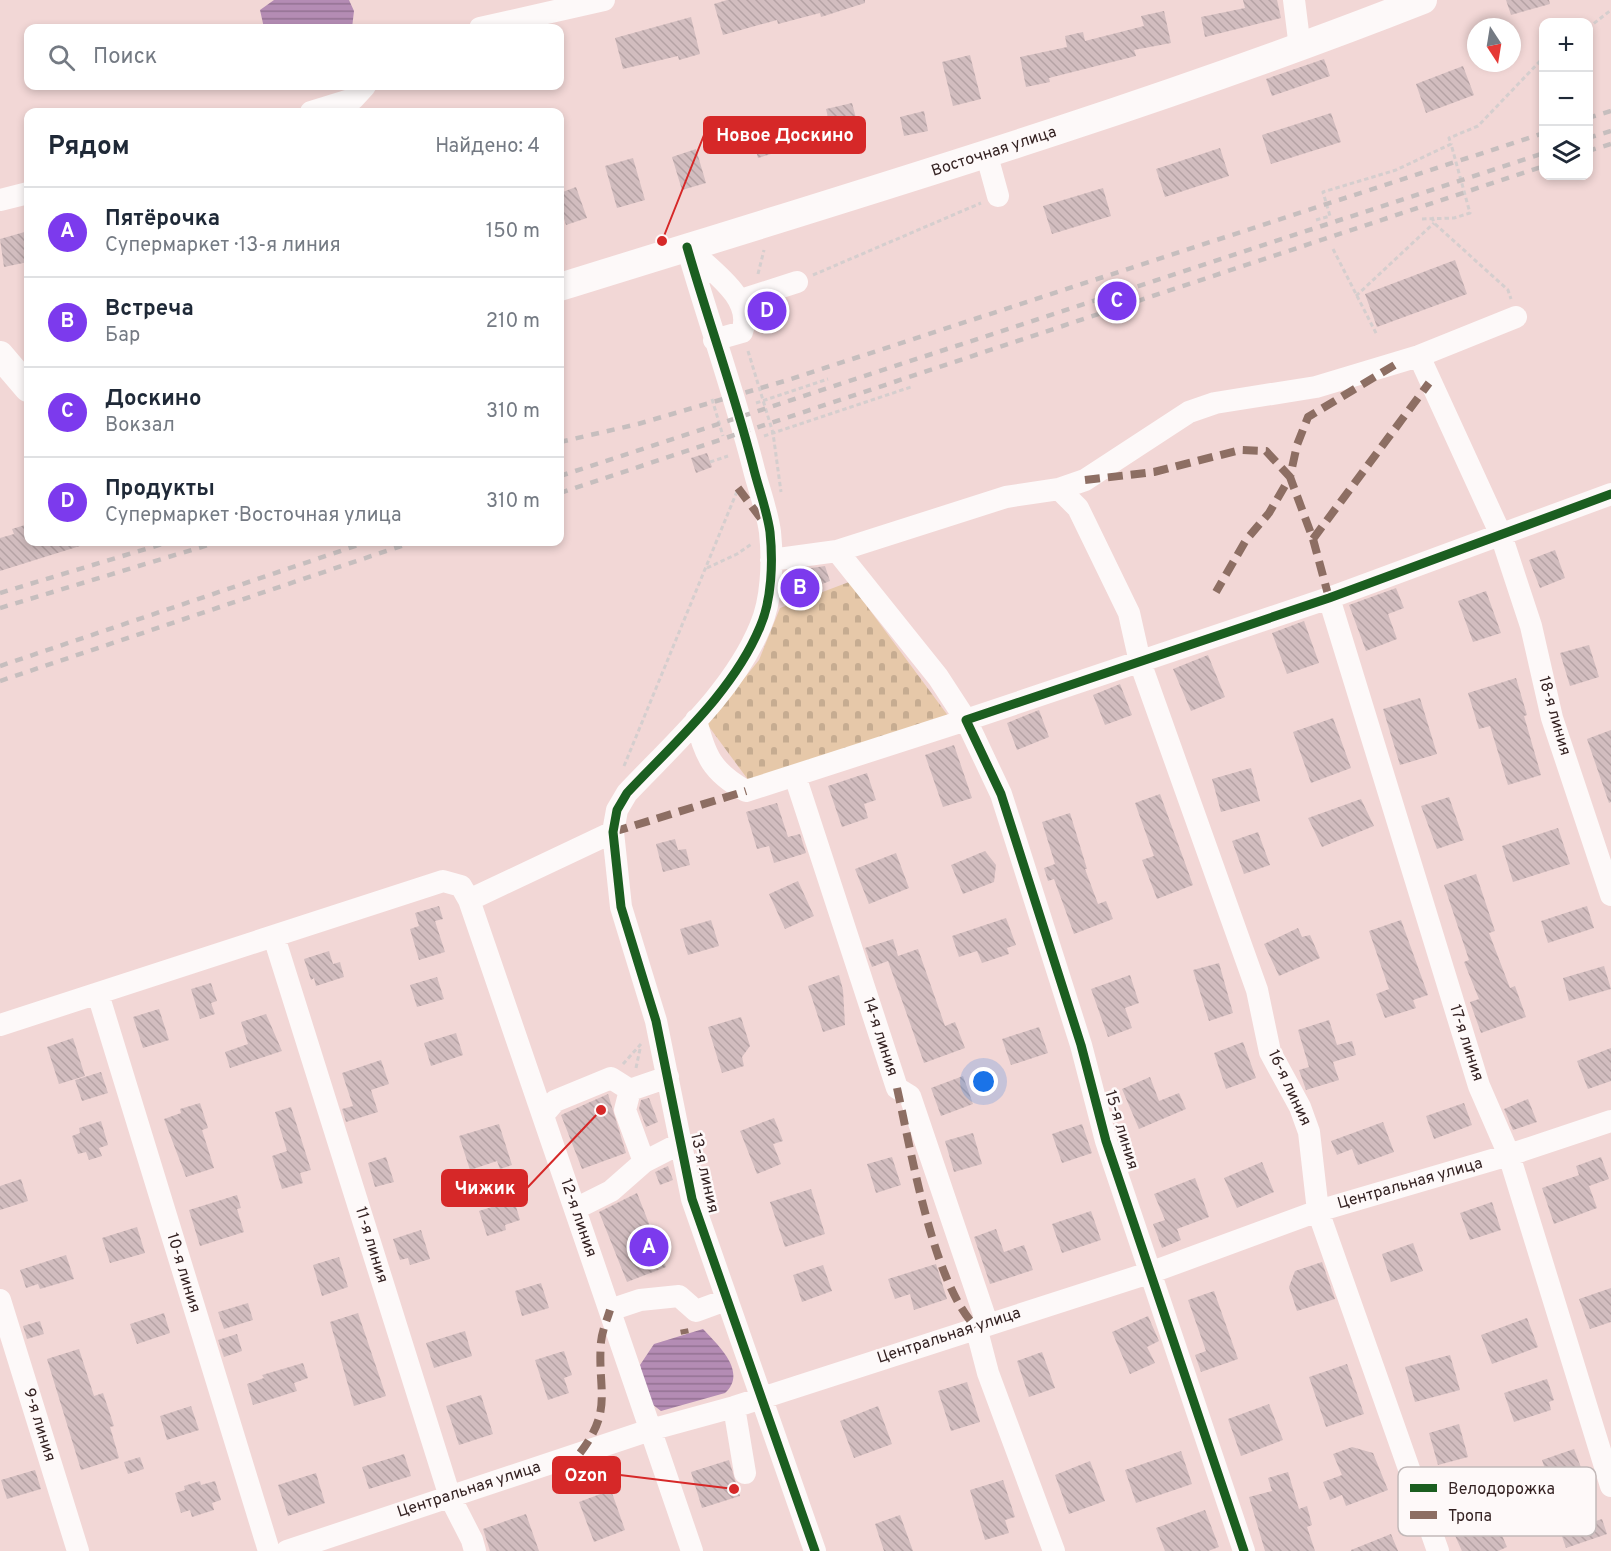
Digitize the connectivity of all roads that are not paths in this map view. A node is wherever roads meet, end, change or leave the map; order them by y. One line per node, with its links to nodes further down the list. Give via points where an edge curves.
1 (604, 0): 4 (street)
2 (1294, 0): 5 (street)
3 (1423, 0): 5 (main road, Восточная улица)
4 (498, 24)
5 (1300, 48): 8 (main road, Восточная улица)
6 (361, 90): 7 (street, via 353,99)
7 (324, 108)
8 (987, 156): 10 (street); 12 (main road, Восточная улица)
9 (24, 194): 11 (street)
10 (998, 196)
11 (0, 200)
12 (687, 248): 14 (main road, Восточная улица); 15 (street); 17 (street, 13-я линия)
13 (797, 282): 15 (street)
14 (564, 286)
15 (741, 300): 17 (street, via 746,320 742,332)
16 (1516, 317): 19 (street)
17 (714, 340): 25 (street, 13-я линия, via 770,530)
18 (0, 355): 20 (main road)
19 (1419, 356): 21 (street, via 1316,387 1215,403 1189,412 1085,480); 23 (street, 18-я линия)
20 (24, 383)
21 (1059, 489): 24 (street, via 1006,497); 27 (street, 16-я линия, via 1078,508 1129,613)
22 (1611, 494): 23 (street)
23 (1501, 535): 26 (street); 33 (street, 18-я линия, via 1531,626 1552,718)
24 (837, 551): 25 (street); 29 (street, 15-я линия, via 938,677)
25 (771, 560): 28 (street, 13-я линия, via 761,625 747,654)
26 (1329, 598): 27 (street); 42 (street, 17-я линия, via 1479,1086)
27 (1140, 662): 29 (street); 45 (street, 16-я линия, via 1257,990 1270,1052 1310,1132)
28 (696, 720): 30 (street, via 703,748 723,778 746,791); 31 (street, 13-я линия, via 624,783)
29 (966, 720): 30 (street); 46 (street, 15-я линия, via 1001,794 1081,1045 1106,1141)
30 (795, 776): 50 (street, 14-я линия, via 897,1088 910,1096)
31 (613, 832): 32 (street); 37 (street, 13-я линия, via 621,907 656,1021)
32 (465, 893): 34 (street, via 443,881); 39 (street, 12-я линия)
33 (1611, 895)
34 (274, 937): 35 (street); 57 (street, 11-я линия)
35 (98, 994): 36 (street); 60 (street, 10-я линия)
36 (0, 1025)
37 (668, 1077): 38 (street); 41 (street, 13-я линия)
38 (630, 1090): 39 (street, via 611,1078 555,1101); 43 (street, via 626,1110)
39 (543, 1115): 44 (street, 12-я линия)
40 (1611, 1121): 42 (street, Центральная улица)
41 (681, 1143): 43 (street); 48 (street, 13-я линия, via 692,1199)
42 (1509, 1155): 45 (street, Центральная улица); 56 (street, 17-я линия)
43 (644, 1162): 44 (street, via 611,1191)
44 (575, 1209): 49 (street, 12-я линия)
45 (1318, 1211): 46 (street, Центральная улица); 54 (street, 16-я линия)
46 (1152, 1272): 50 (street, Центральная улица); 66 (street, 15-я линия)
47 (0, 1300): 59 (street, 9-я линия)
48 (726, 1300): 49 (street, via 696,1311 679,1296 640,1300); 51 (street, 13-я линия)
49 (610, 1310): 53 (street, 12-я линия)
50 (982, 1325): 51 (street, Центральная улица); 65 (street, 14-я линия, via 988,1373)
51 (760, 1398): 52 (street, Центральная улица); 64 (street, 13-я линия)
52 (734, 1407): 53 (street, Центральная улица); 55 (street)
53 (650, 1430): 57 (street, Центральная улица); 63 (street, 12-я линия)
54 (1408, 1467)
55 (745, 1473)
56 (1611, 1486)
57 (450, 1497): 61 (street, Центральная улица); 62 (street, 11-я линия)
58 (1433, 1536): 67 (street, 16-я линия)
59 (78, 1551)
60 (269, 1551)
61 (287, 1551)
62 (475, 1551)
63 (692, 1551)
64 (815, 1551)
65 (1054, 1551)
66 (1244, 1551)
67 (1438, 1551)

